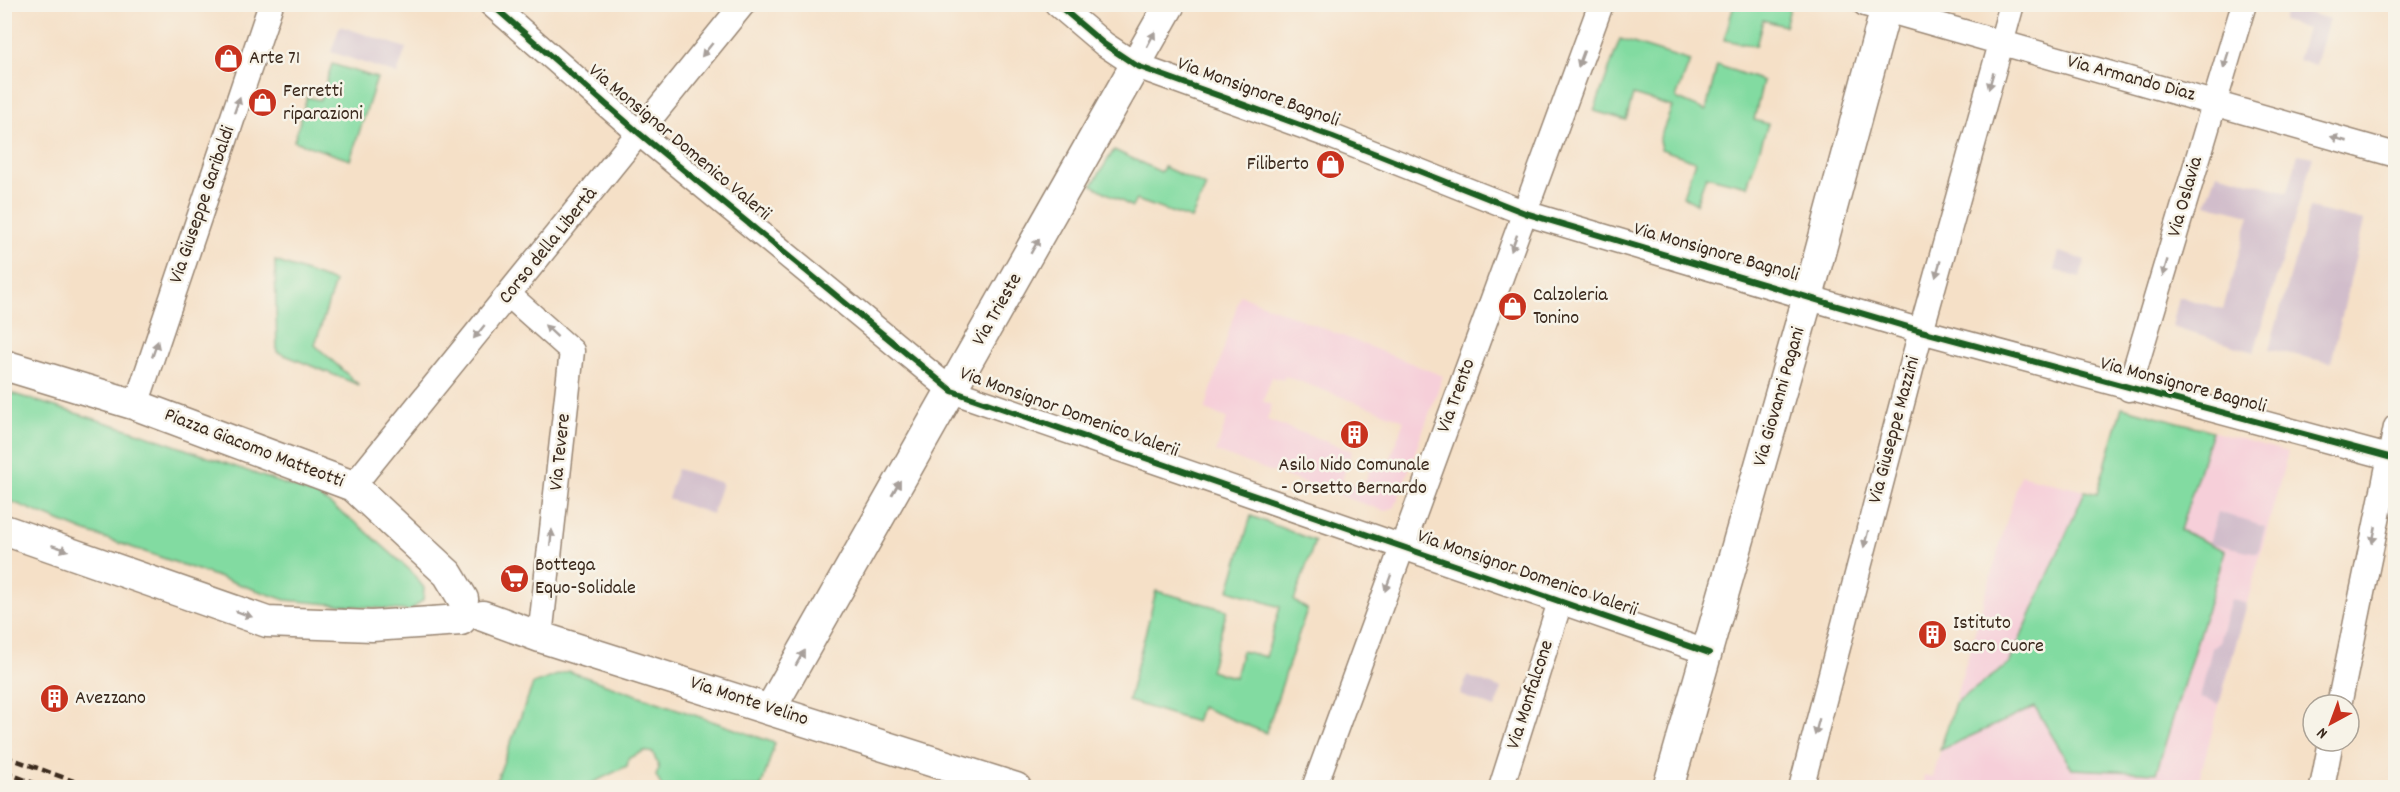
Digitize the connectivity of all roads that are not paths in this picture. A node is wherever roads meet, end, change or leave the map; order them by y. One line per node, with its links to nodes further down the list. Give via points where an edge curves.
1 (271, 4): 22 (street, Via Giuseppe Garibaldi, one-way to 1)
2 (491, 4): 13 (street, Via Monsignor Domenico Valerii)
3 (743, 4): 13 (street, Corso della Libertà, one-way to 13)
4 (1057, 4): 11 (street, Via Monsignore Bagnoli)
5 (1170, 4): 11 (street, Via Trieste, one-way to 5)
6 (1601, 4): 15 (street, Via Trento, one-way to 15)
7 (2012, 4): 10 (street, Via Giuseppe Mazzini)
8 (2244, 4): 12 (street, Via Oslavia, one-way to 12)
9 (1879, 6): 10 (street, Via Armando Diaz); 17 (street, Via Giovanni Pagani)
10 (2001, 44): 12 (street, Via Armando Diaz); 18 (street, Via Giuseppe Mazzini, one-way to 18)
11 (1137, 66): 15 (street, Via Monsignore Bagnoli, via 1333,136); 21 (street, Via Trieste, one-way to 11)
12 (2214, 102): 14 (street, Via Armando Diaz, one-way to 12); 20 (street, Via Oslavia, one-way to 20)
13 (640, 134): 16 (street, Corso della Libertà); 21 (street, Via Monsignor Domenico Valerii)
14 (2396, 155)
15 (1525, 213): 17 (street, Via Monsignore Bagnoli); 27 (street, Via Trento, one-way to 27)
16 (509, 295): 25 (street, Corso della Libertà, one-way to 25); 30 (street, Via Tevere, one-way to 16, via 572,351)
17 (1808, 297): 18 (street, Via Monsignore Bagnoli); 31 (street, Via Giovanni Pagani)
18 (1921, 331): 20 (street, Via Monsignore Bagnoli); 39 (street, Via Giuseppe Mazzini, one-way to 39)
19 (4, 365): 22 (street, Piazza Giacomo Matteotti)
20 (2129, 389): 24 (street, Via Monsignore Bagnoli)
21 (952, 391): 27 (street, Via Monsignor Domenico Valerii); 33 (street, Via Trieste, one-way to 21)
22 (136, 405): 25 (street, Piazza Giacomo Matteotti)
23 (2396, 427): 24 (street)
24 (2393, 458): 32 (street, one-way to 32)
25 (354, 486): 29 (street, Piazza Giacomo Matteotti, via 448,574)
26 (4, 530): 29 (street, one-way to 29, via 267,622 372,626)
27 (1400, 548): 28 (street, Via Monsignor Domenico Valerii); 36 (street, Via Trento, one-way to 36)
28 (1560, 602): 31 (street, Via Monsignor Domenico Valerii); 37 (street, Via Monfalcone)
29 (469, 612): 30 (street, Via Monte Velino)
30 (540, 638): 33 (street, Via Monte Velino)
31 (1709, 652): 38 (street, Via Giovanni Pagani)
32 (2342, 693)
33 (771, 708): 35 (street, Via Monte Velino)
34 (2329, 753): 40 (street)
35 (1016, 788)
36 (1314, 788)
37 (1501, 788)
38 (1668, 788)
39 (1801, 788)
40 (2322, 788)

